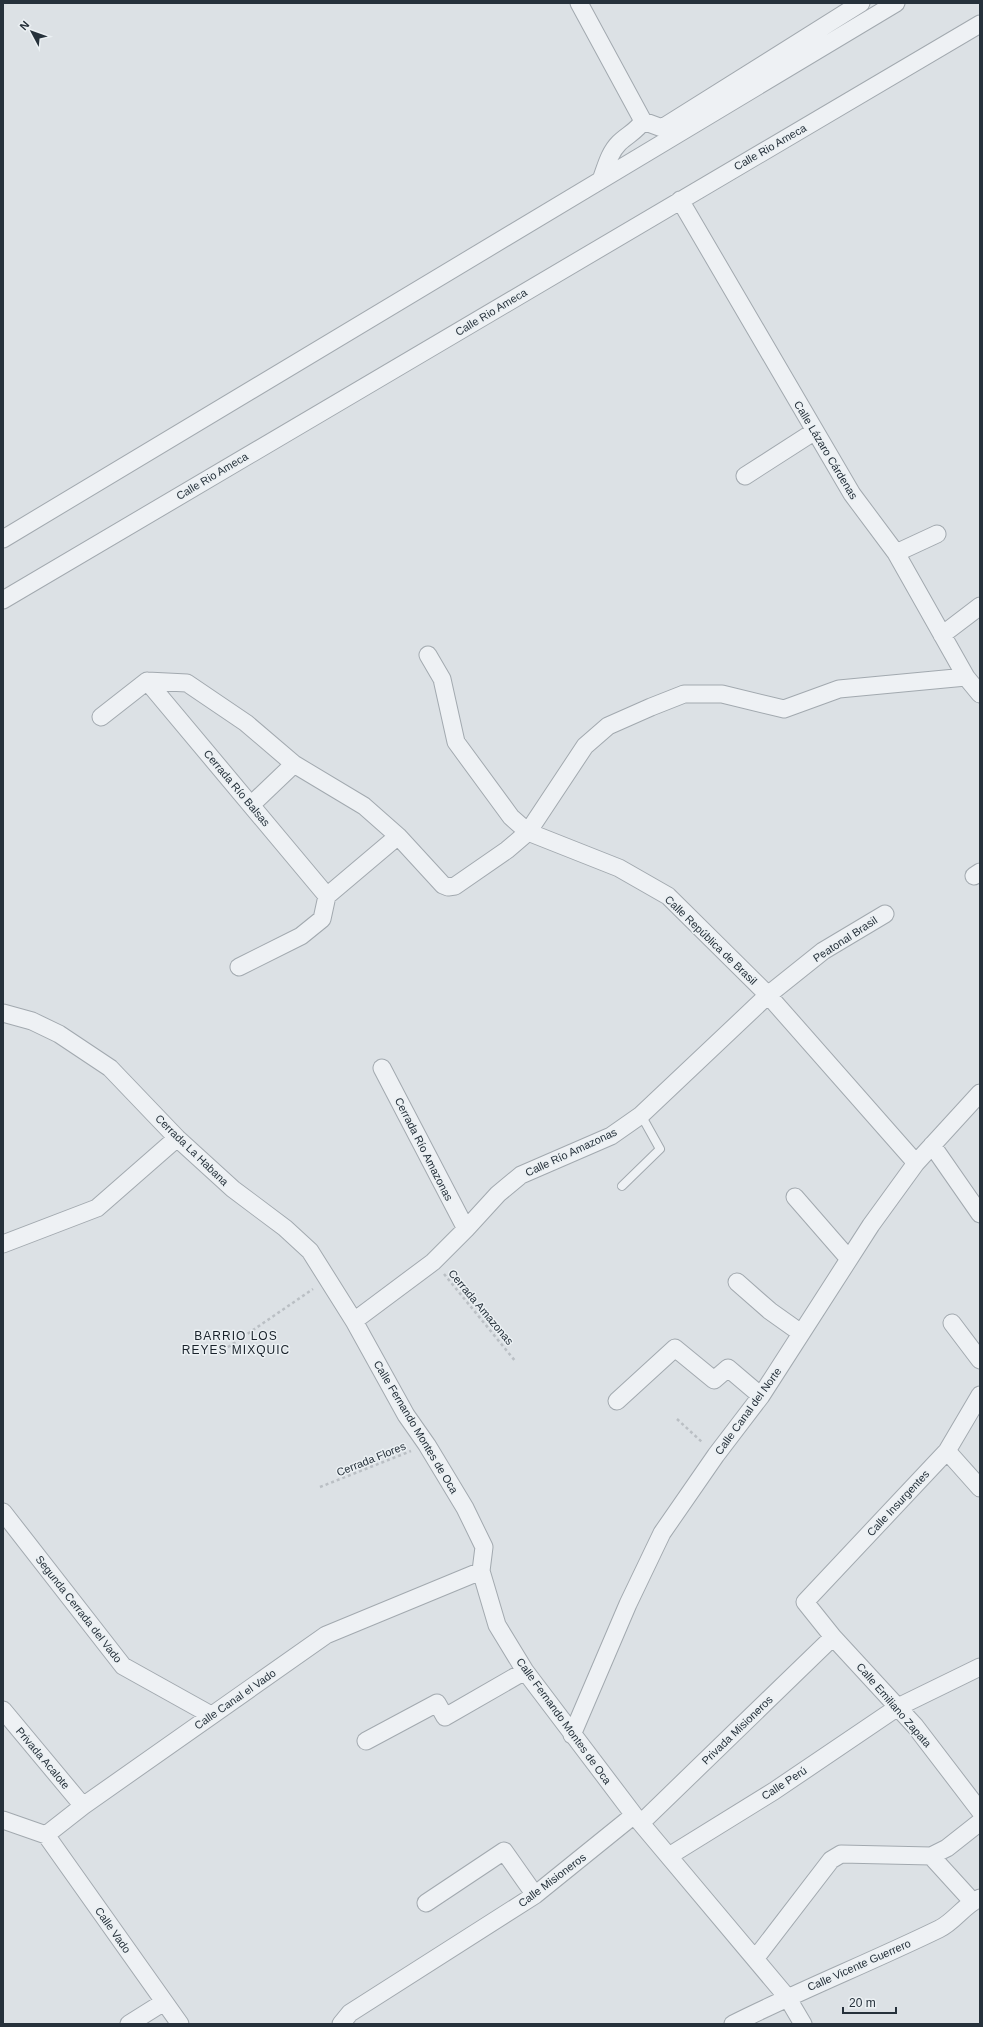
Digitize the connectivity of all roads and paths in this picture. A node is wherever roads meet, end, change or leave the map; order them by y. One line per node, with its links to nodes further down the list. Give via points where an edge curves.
1 (579, 3): 5 (street)
2 (861, 3): 5 (street, via 662,128)
3 (896, 3): 6 (street)
4 (980, 24): 7 (street, Calle Rio Ameca)
5 (643, 121): 6 (street, via 639,128 619,143 610,155)
6 (601, 180): 11 (street)
7 (680, 200): 8 (street, Calle Lázaro Cárdenas); 13 (street, Calle Rio Ameca)
8 (815, 431): 9 (street); 12 (street, Calle Lázaro Cárdenas, via 852,494)
9 (745, 476)
10 (937, 534): 12 (street)
11 (3, 539)
12 (896, 553): 15 (street, Calle Lázaro Cárdenas)
13 (3, 600)
14 (980, 606): 15 (street)
15 (942, 635): 17 (street, Calle Lázaro Cárdenas)
16 (428, 655): 23 (street, Calle República de Brasil, via 442,679 456,742 511,817)
17 (966, 677): 19 (street, Calle Lázaro Cárdenas); 23 (street, via 839,689 784,709 722,694 684,694 608,726 585,746)
18 (147, 681): 20 (street); 21 (street, via 187,683 246,723); 22 (street, Cerrada Río Balsas)
19 (979, 692)
20 (101, 717)
21 (294, 764): 22 (street); 24 (street, via 364,806)
22 (251, 805): 25 (street, Cerrada Río Balsas)
23 (528, 832): 24 (street, via 488,864 455,886 448,887); 28 (street, Calle República de Brasil, via 619,868 668,896)
24 (398, 836): 25 (street)
25 (327, 896): 27 (street, via 322,919 301,936)
26 (885, 914): 28 (street, Peatonal Brasil, via 823,951)
27 (238, 967)
28 (768, 995): 32 (street, Calle Río Amazonas); 35 (street, Calle República de Brasil)
29 (5, 1016): 33 (street, Cerrada La Habana, via 32,1021 60,1034 110,1068)
30 (382, 1068): 39 (street, Cerrada Río Amazonas)
31 (980, 1094): 34 (street, Calle Canal del Norte)
32 (641, 1115): 36 (lane, via 660,1149); 39 (street, Calle Río Amazonas, via 611,1136 521,1175 498,1194)
33 (177, 1138): 40 (street, via 97,1208); 43 (street, Cerrada La Habana, via 233,1189 285,1228 310,1251)
34 (932, 1145): 35 (street, Calle Canal del Norte); 38 (street)
35 (916, 1163): 41 (street, Calle Canal del Norte)
36 (622, 1186)
37 (795, 1197): 41 (street)
38 (980, 1214)
39 (466, 1229): 42 (street, Calle Río Amazonas)
40 (3, 1244)
41 (849, 1259): 47 (street, Calle Canal del Norte)
42 (433, 1262): 45 (street, Calle Río Amazonas); 50 (path, Cerrada Amazonas)
43 (327, 1279): 45 (street, Cerrada La Habana); 48 (path)
44 (737, 1282): 47 (street, via 770,1311)
45 (354, 1321): 55 (street, Calle Fernando Montes de Oca, via 406,1415)
46 (952, 1323): 49 (street)
47 (801, 1333): 52 (street, Calle Canal del Norte)
48 (218, 1354)
49 (980, 1360)
50 (516, 1362)
51 (980, 1395): 56 (street, Calle Insurgentes)
52 (762, 1396): 53 (street, via 728,1368 714,1380 675,1348); 57 (street, Calle Canal del Norte)
53 (618, 1401)
54 (677, 1420): 57 (path)
55 (427, 1445): 58 (path, Cerrada Flores); 61 (street, Calle Fernando Montes de Oca, via 465,1508 484,1547)
56 (947, 1452): 59 (street); 62 (street, Calle Insurgentes)
57 (716, 1455): 69 (street, Calle Canal del Norte, via 662,1533 628,1604)
58 (320, 1488)
59 (980, 1488)
60 (3, 1512): 68 (street, Segunda Cerrada del Vado, via 123,1666)
61 (481, 1571): 65 (street, Calle Fernando Montes de Oca, via 497,1625); 68 (street, Calle Canal el Vado, via 326,1635)
62 (805, 1602): 63 (street, Calle Emiliano Zapata)
63 (833, 1637): 66 (street, Calle Emiliano Zapata); 73 (street, Privada Misioneros)
64 (980, 1667): 66 (street, Calle Perú)
65 (525, 1671): 69 (street, Calle Fernando Montes de Oca); 70 (street, via 445,1717 437,1703)
66 (898, 1707): 72 (street, Calle Emiliano Zapata); 77 (street, Calle Perú, via 774,1791)
67 (3, 1710): 71 (street, Privada Acalote)
68 (211, 1715): 71 (street, Calle Canal el Vado)
69 (572, 1735): 73 (street, Calle Fernando Montes de Oca)
70 (366, 1741)
71 (83, 1806): 76 (street, Calle Canal el Vado)
72 (980, 1811)
73 (638, 1819): 77 (street, Calle Fernando Montes de Oca); 79 (street, Calle Misioneros)
74 (3, 1820): 76 (street)
75 (980, 1822): 78 (street, via 947,1848)
76 (46, 1835): 84 (street, Calle Vado)
77 (669, 1856): 82 (street, Calle Fernando Montes de Oca)
78 (931, 1856): 80 (street); 82 (street, via 841,1854 831,1860)
79 (535, 1895): 81 (street, via 504,1851); 87 (street, Calle Misioneros, via 350,2013)
80 (976, 1899): 83 (street, Calle Vicente Guerrero, via 941,1928)
81 (426, 1903)
82 (755, 1959): 83 (street, Calle Fernando Montes de Oca)
83 (787, 1997): 88 (street, Calle Vicente Guerrero); 89 (street, Calle Fernando Montes de Oca)
84 (164, 2002): 85 (street); 86 (street, Calle Vado)
85 (129, 2024)
86 (180, 2024)
87 (341, 2024)
88 (733, 2024)
89 (803, 2024)

